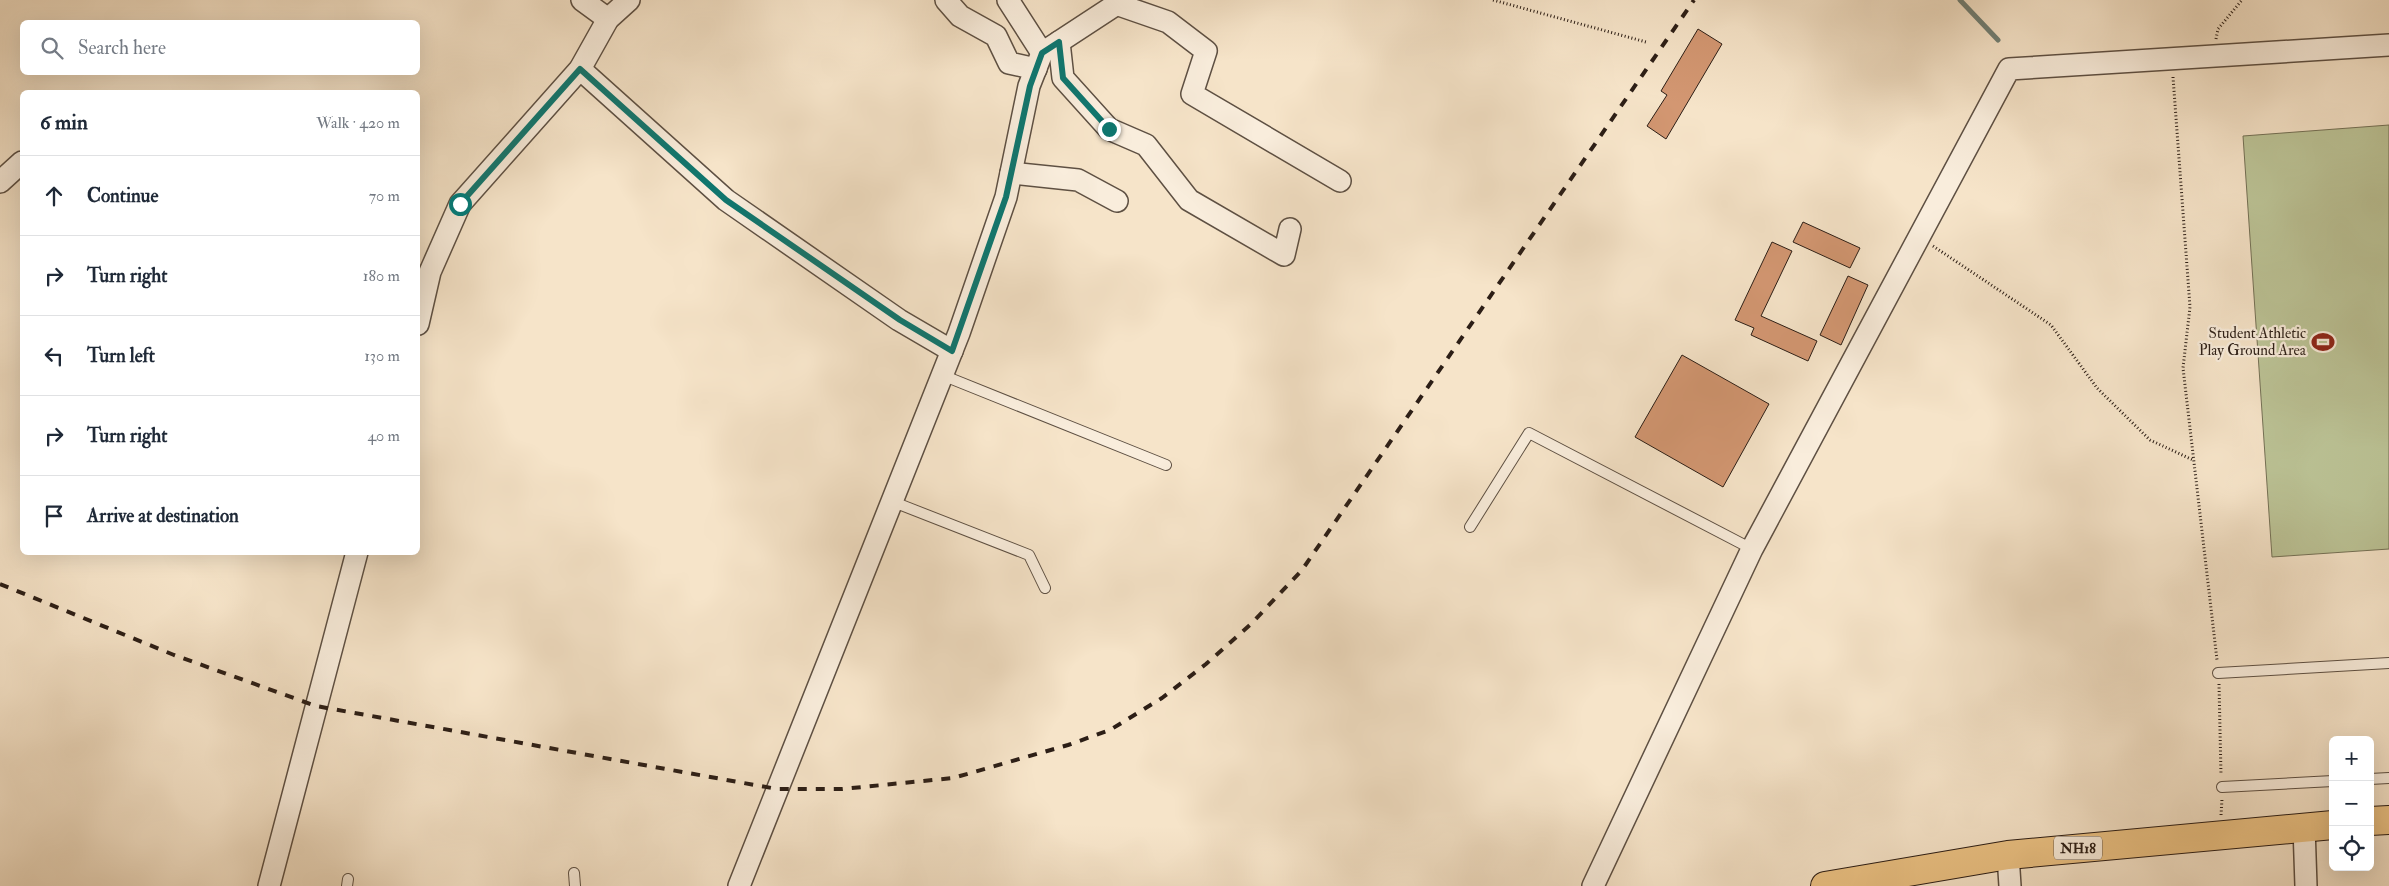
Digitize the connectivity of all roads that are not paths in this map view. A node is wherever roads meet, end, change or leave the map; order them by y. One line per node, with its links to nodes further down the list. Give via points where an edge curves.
1 (582, 0): 6 (street)
2 (628, 0): 6 (street)
3 (946, 0): 8 (street, via 960,16 996,36 1009,63)
4 (1008, 0): 8 (street)
5 (1120, 2): 8 (street); 12 (street, via 1168,22 1206,51 1192,94)
6 (608, 19): 9 (street)
7 (2389, 45): 23 (street, via 2009,69)
8 (1046, 55): 11 (street, via 1030,86); 15 (street, via 1109,129 1146,145 1189,200 1284,255)
9 (580, 69): 16 (street, via 460,204); 18 (street, via 726,200 900,320)
10 (20, 164): 13 (street)
11 (1011, 173): 14 (street, via 1078,180); 18 (street, via 1006,197)
12 (1340, 181)
13 (0, 182)
14 (1117, 201)
15 (1290, 228)
16 (424, 269): 17 (street)
17 (420, 306)
18 (952, 351): 19 (street)
19 (942, 375): 20 (lane); 21 (street)
20 (1166, 465)
21 (890, 501): 25 (lane, via 1029,555); 40 (street)
22 (1470, 527): 23 (lane, via 1529,433)
23 (1752, 549): 41 (street)
24 (356, 555): 38 (street)
25 (1044, 588)
26 (2389, 663): 27 (lane)
27 (2218, 672)
28 (2389, 778): 29 (lane)
29 (2374, 779)
30 (2329, 781): 31 (lane)
31 (2222, 787)
32 (2389, 820): 33 (highway)
33 (2374, 822)
34 (2329, 824): 35 (highway, NH18)
35 (2304, 827): 36 (highway, NH18); 44 (street)
36 (2008, 855): 42 (highway, NH18); 43 (street)
37 (574, 873): 39 (lane)
38 (269, 886)
39 (576, 886)
40 (739, 886)
41 (1592, 886)
42 (1825, 886)
43 (2010, 886)
44 (2306, 886)

